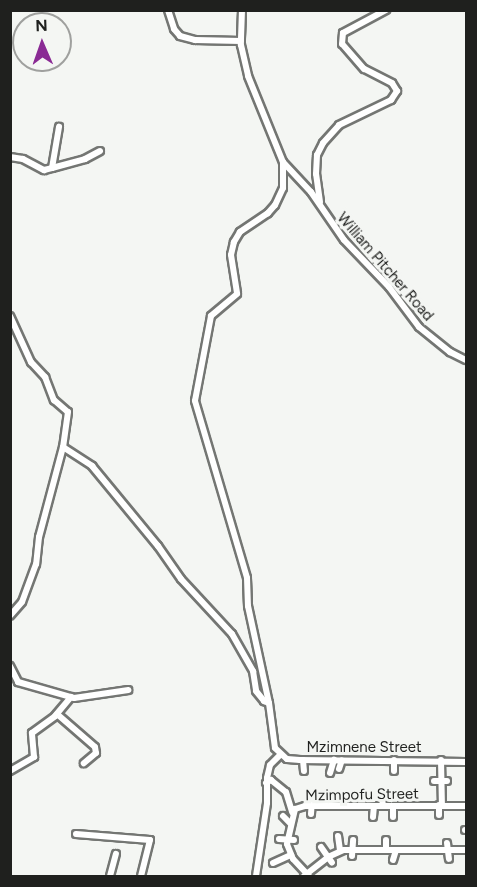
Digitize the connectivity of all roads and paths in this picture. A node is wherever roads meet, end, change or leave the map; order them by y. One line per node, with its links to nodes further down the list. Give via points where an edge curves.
1 (168, 10): 4 (street, via 176,33 186,38)
2 (242, 10): 4 (street, William Pitcher Road)
3 (386, 10): 10 (street, via 348,29 341,37 347,51 364,69 396,86 395,96 339,125 323,143 317,155 316,174)
4 (241, 41): 8 (street, William Pitcher Road, via 248,76)
5 (59, 127): 9 (street)
6 (100, 151): 9 (street)
7 (10, 157): 9 (street, via 44,170)
8 (283, 162): 10 (street, William Pitcher Road); 18 (street, via 284,188 275,205 240,232 234,242 231,255 237,294 211,316 195,400 247,578 248,606)
9 (52, 168)
10 (320, 205): 12 (street, William Pitcher Road, via 336,231 389,287 419,327)
11 (10, 316): 13 (street, via 31,362 45,377 54,400 68,412)
12 (466, 360)
13 (63, 447): 14 (street, via 39,537 36,564 22,602); 18 (street, via 92,466 181,579 232,634 253,671 256,691)
14 (10, 616)
15 (10, 666): 17 (street, via 18,682)
16 (128, 690): 17 (street, via 81,699)
17 (71, 697): 19 (street)
18 (269, 703): 20 (street, via 275,748)
19 (57, 714): 27 (street, via 95,747 95,755); 30 (street, via 32,733 34,757)
20 (280, 755): 21 (street, Mzimnene Street); 36 (street, via 270,765)
21 (303, 760): 22 (street, Mzimnene Street); 31 (street)
22 (338, 760): 23 (street, Mzimnene Street); 29 (street); 33 (street)
23 (394, 760): 24 (street, Mzimnene Street); 32 (street)
24 (410, 760): 25 (street, Mzimnene Street); 28 (street)
25 (441, 760): 26 (street, Mzimnene Street); 35 (street)
26 (466, 762)
27 (84, 763)
28 (410, 768)
29 (339, 769)
30 (10, 771)
31 (304, 771)
32 (394, 771)
33 (330, 773)
34 (434, 781): 35 (street)
35 (444, 781): 48 (street)
36 (266, 783): 50 (street, via 271,780 280,785 290,798); 75 (street, via 267,803)
37 (320, 795): 43 (street)
38 (382, 796): 45 (street)
39 (400, 797): 47 (street)
40 (449, 797): 48 (street)
41 (312, 798): 42 (street)
42 (312, 806): 43 (street, Mzimpofu Street); 50 (street, Mzimpofu Street, via 300,807); 51 (street)
43 (320, 806): 44 (street, Mzimpofu Street, via 338,803 348,810 362,803)
44 (374, 806): 45 (street, Mzimpofu Street); 54 (street)
45 (383, 806): 46 (street, Mzimpofu Street)
46 (393, 806): 47 (street, Mzimpofu Street); 55 (street)
47 (400, 806): 48 (street, Mzimpofu Street)
48 (444, 806): 49 (street, Mzimpofu Street); 52 (street)
49 (466, 806)
50 (291, 814): 53 (street); 65 (street, via 286,841)
51 (311, 814)
52 (439, 815)
53 (282, 816)
54 (373, 817)
55 (393, 817)
56 (76, 834): 74 (street, via 150,840)
57 (338, 836): 63 (street)
58 (391, 846): 61 (street); 63 (street); 70 (street)
59 (321, 847): 69 (street)
60 (448, 847): 61 (street); 62 (street); 67 (street)
61 (408, 850): 66 (street)
62 (465, 850): 68 (street)
63 (340, 851): 69 (street)
64 (116, 854): 73 (street)
65 (295, 856): 71 (street); 72 (street)
66 (409, 858)
67 (449, 859)
68 (463, 859)
69 (330, 860): 72 (street)
70 (393, 860)
71 (273, 863)
72 (309, 875)
73 (111, 876)
74 (141, 876)
75 (256, 876)

